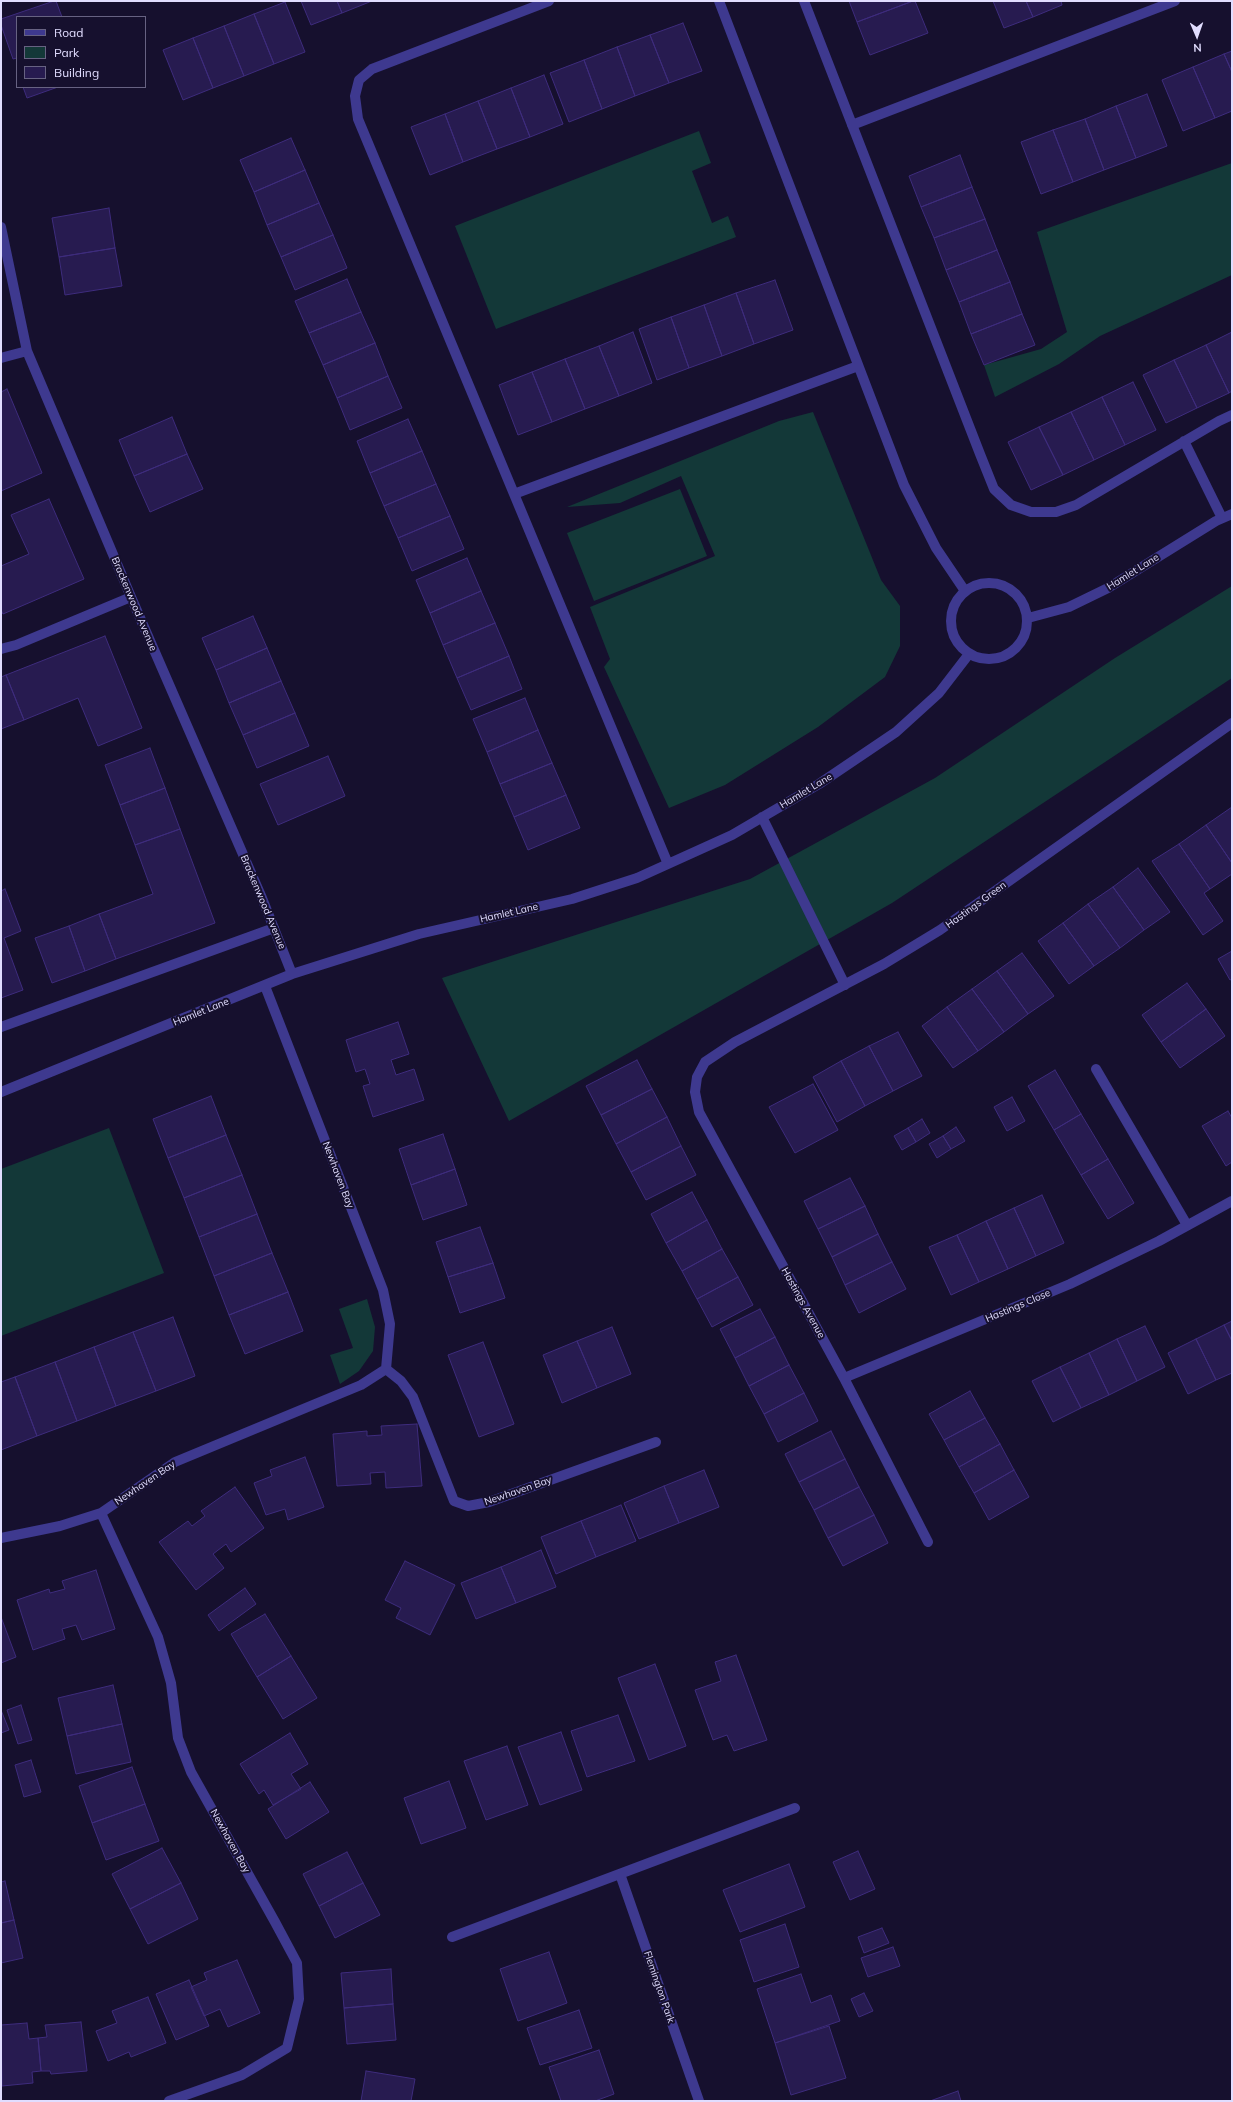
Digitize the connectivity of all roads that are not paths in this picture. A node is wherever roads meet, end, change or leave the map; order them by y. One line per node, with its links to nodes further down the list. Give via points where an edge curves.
1 (549, 1): 13 (street, via 372,69 359,80 354,96 358,119)
2 (719, 1): 10 (street)
3 (804, 1): 6 (street)
4 (1175, 1): 5 (street)
5 (1164, 3): 6 (street)
6 (852, 125): 12 (street, via 994,489 1011,505 1031,512 1056,512 1076,505)
7 (1, 227): 8 (street, Brackenwood Avenue)
8 (27, 351): 9 (street); 17 (street, Brackenwood Avenue)
9 (1, 358)
10 (858, 366): 13 (street); 16 (street, via 904,485 936,548)
11 (1232, 415): 12 (street)
12 (1184, 441): 15 (street)
13 (514, 494): 23 (street)
14 (1232, 514): 15 (street, Hamlet Lane)
15 (1222, 518): 18 (street, Hamlet Lane, via 1108,588 1069,607)
16 (965, 592): 18 (street, via 975,585 987,582 999,584 1019,597); 20 (street, via 957,600 952,611 951,624 960,645)
17 (131, 597): 19 (street); 24 (street, Brackenwood Avenue)
18 (1028, 618): 20 (street, via 1022,641 1014,651 992,659)
19 (1, 650)
20 (969, 654): 22 (street, Hamlet Lane, via 939,693 896,732 819,784)
21 (1232, 723): 26 (street, Hastings Green, via 940,930)
22 (762, 817): 23 (street, Hamlet Lane, via 732,835); 26 (street)
23 (668, 864): 25 (street, Hamlet Lane, via 638,878 572,898 419,934)
24 (274, 928): 25 (street, Brackenwood Avenue); 28 (street)
25 (292, 974): 27 (street, Hamlet Lane)
26 (845, 985): 29 (street, Hastings Green, via 735,1042)
27 (265, 986): 31 (street, Hamlet Lane); 34 (street, Newhaven Bay, via 383,1290 390,1324)
28 (1, 1027)
29 (705, 1062): 35 (street, Hastings Avenue, via 697,1077 695,1092 699,1112)
30 (1096, 1069): 33 (street)
31 (1, 1092)
32 (1232, 1201): 33 (street, Hastings Close)
33 (1187, 1225): 35 (street, Hastings Close, via 1070,1284)
34 (386, 1369): 36 (street, Newhaven Bay, via 401,1381 413,1397 454,1501 468,1506 489,1502); 37 (street, Newhaven Bay, via 361,1385 175,1462)
35 (844, 1378): 39 (street, Hastings Avenue)
36 (656, 1442)
37 (101, 1513): 38 (street, Newhaven Bay, via 60,1526); 43 (street, Newhaven Bay, via 158,1637 171,1683 178,1738 191,1772 296,1963 299,1999 287,2048 242,2075)
38 (1, 1538)
39 (928, 1542)
40 (795, 1808): 41 (street)
41 (620, 1874): 42 (street); 44 (street, Flemington Park)
42 (452, 1937)
43 (169, 2101)
44 (699, 2101)

